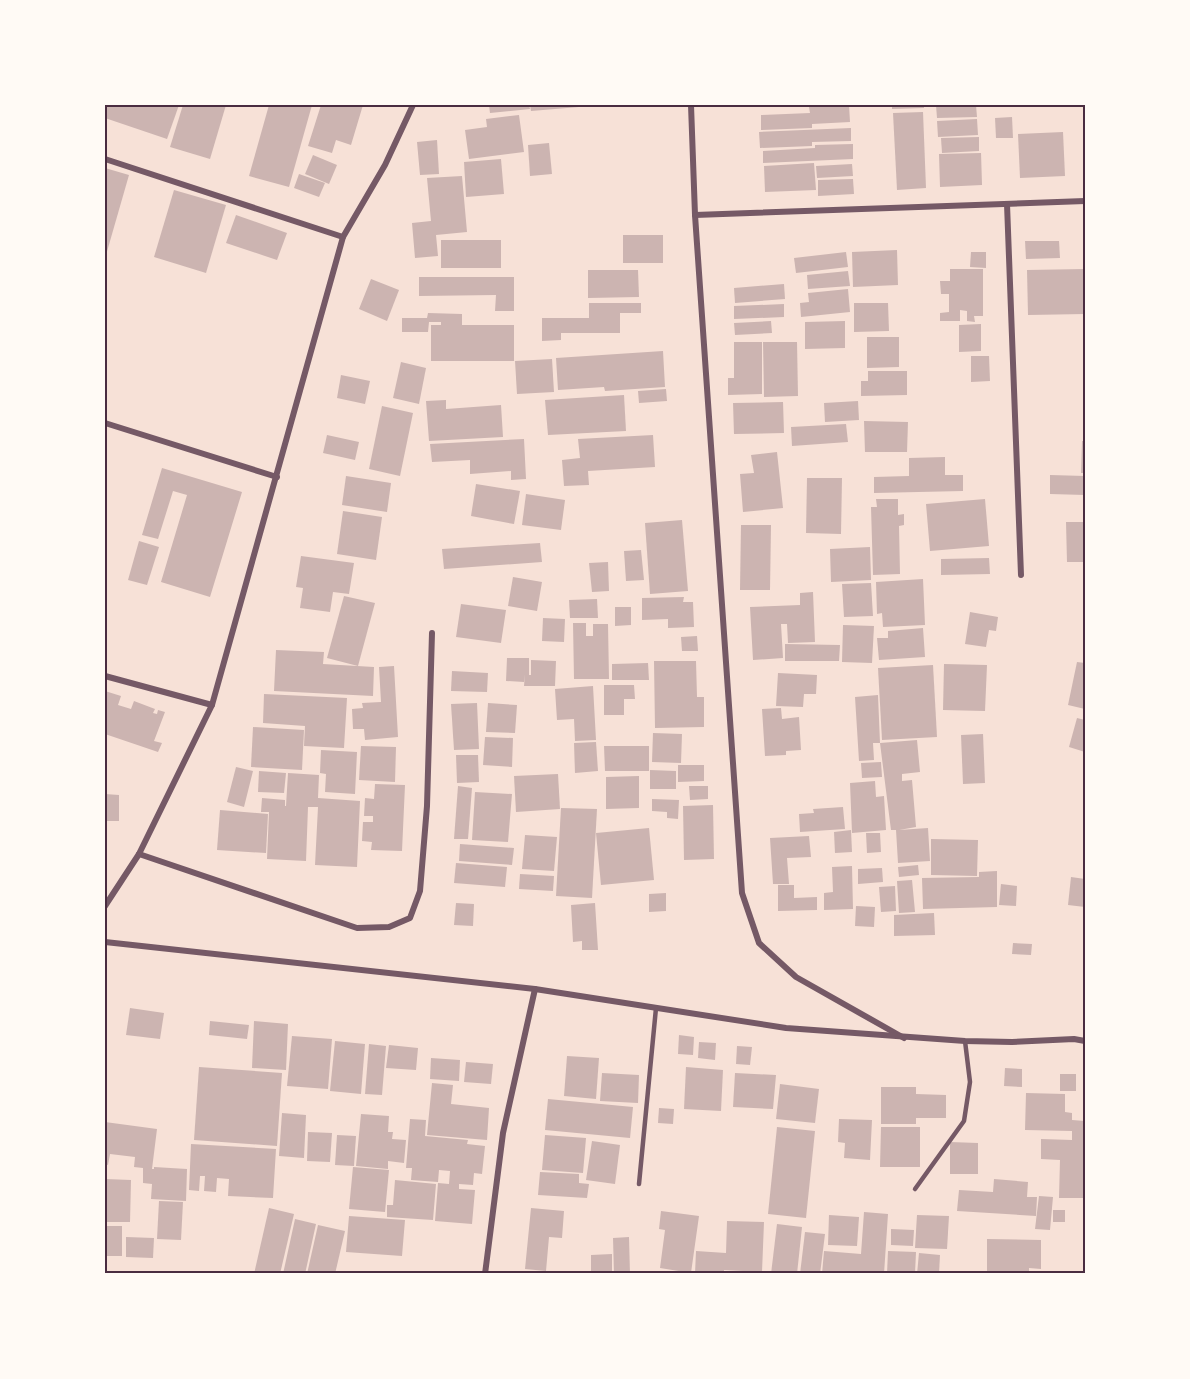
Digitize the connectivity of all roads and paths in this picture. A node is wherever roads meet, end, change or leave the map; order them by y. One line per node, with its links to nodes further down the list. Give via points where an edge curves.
1 (413, 105): 7 (street, via 385,165)
2 (691, 105): 6 (street)
3 (105, 159): 7 (street)
4 (1085, 201): 5 (street)
5 (1007, 204): 6 (street); 10 (street)
6 (695, 215): 19 (street, via 742,893 759,943 796,977)
7 (343, 237): 9 (street)
8 (105, 423): 9 (street)
9 (277, 477): 13 (street)
10 (1021, 574)
11 (432, 633): 14 (street, via 425,838 420,891 410,918 389,927 357,928)
12 (105, 676): 13 (street)
13 (212, 705): 14 (street)
14 (139, 854): 15 (street)
15 (105, 906)
16 (105, 942): 17 (street)
17 (535, 990): 18 (street); 24 (street, via 503,1133)
18 (656, 1008): 19 (street, via 786,1028); 22 (lane)
19 (904, 1038): 20 (street)
20 (965, 1041): 21 (street); 23 (lane, via 970,1082 964,1120)
21 (1085, 1041)
22 (639, 1184)
23 (915, 1189)
24 (485, 1274)

